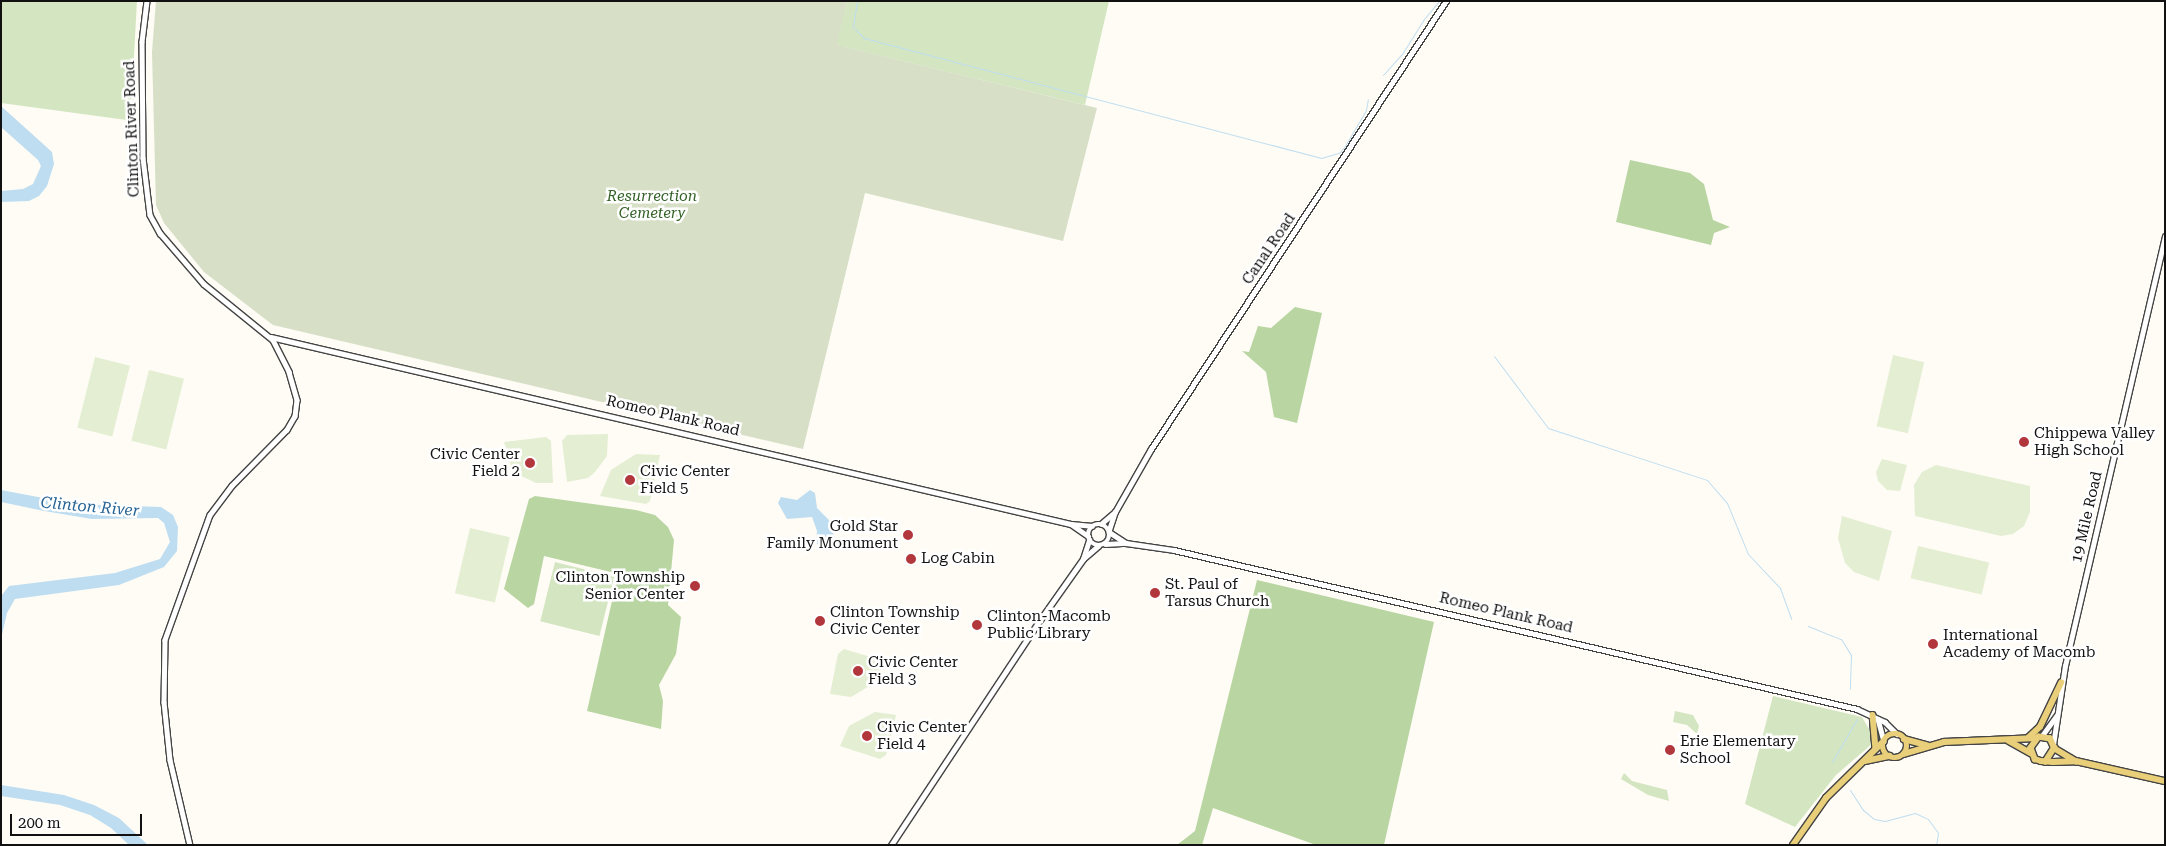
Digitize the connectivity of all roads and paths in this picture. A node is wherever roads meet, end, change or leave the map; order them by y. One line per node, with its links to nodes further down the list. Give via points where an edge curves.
1 (147, 1): 4 (street, Clinton River Road, via 142,42 143,150 145,195 150,215 160,233 204,284)
2 (1446, 1): 5 (street, Canal Road, via 1151,450)
3 (2165, 236): 15 (street, 19 Mile Road)
4 (269, 337): 6 (street, Romeo Plank Road); 34 (street, Clinton River Road, via 281,352 294,387 295,416 287,430 226,493 210,515 166,640 163,692 169,752)
5 (1115, 512): 7 (street, Canal Road); 9 (street, Canal Road)
6 (1071, 524): 8 (street, Romeo Plank Road); 10 (street, Romeo Plank Road)
7 (1101, 524): 8 (street); 9 (street)
8 (1092, 526): 10 (street)
9 (1109, 531): 11 (street, Romeo Plank Road); 12 (street)
10 (1088, 538): 13 (street); 14 (street)
11 (1126, 543): 12 (street, Romeo Plank Road); 17 (street, Romeo Plank Road, via 1174,550 1502,625 1857,709)
12 (1105, 544): 13 (street)
13 (1098, 546): 14 (street)
14 (1083, 559): 35 (street)
15 (2061, 683): 16 (street, 19 Mile Road); 21 (main road, via 2040,727)
16 (2056, 716): 19 (street, 19 Mile Road); 25 (street, 19 Mile Road)
17 (1875, 717): 18 (street, Romeo Plank Road); 23 (street); 26 (main road)
18 (1897, 734): 20 (main road); 23 (main road)
19 (2039, 737): 21 (main road); 25 (main road); 27 (main road, via 2031,745)
20 (1904, 738): 24 (main road); 28 (main road)
21 (2028, 738): 22 (main road)
22 (2009, 740): 24 (main road, via 1967,740); 27 (main road)
23 (1884, 741): 26 (main road); 29 (main road)
24 (1927, 745): 28 (main road)
25 (2054, 746): 31 (main road); 32 (main road)
26 (1876, 748): 30 (main road)
27 (2031, 753): 32 (main road, via 2035,759)
28 (1904, 754): 29 (main road)
29 (1889, 756): 30 (main road)
30 (1865, 761): 36 (main road, via 1819,806)
31 (2076, 761): 32 (main road); 33 (main road)
32 (2046, 762)
33 (2165, 781)
34 (190, 845)
35 (891, 845)
36 (1793, 845)

